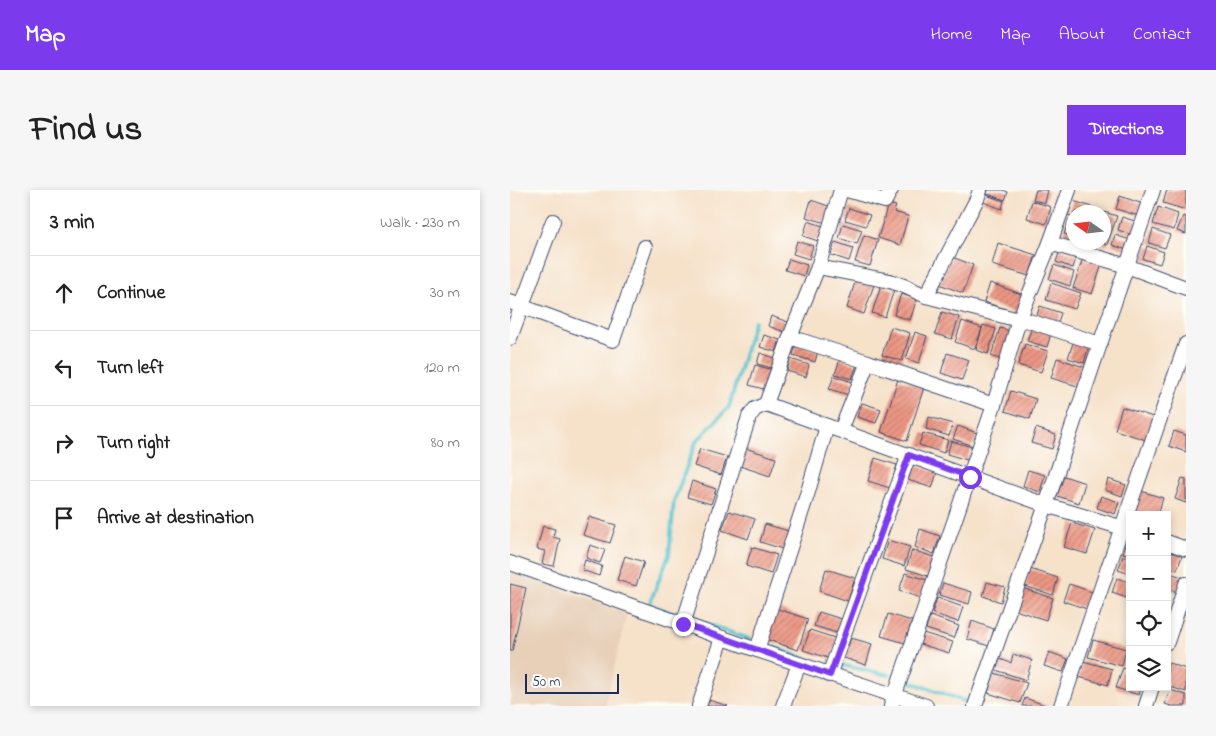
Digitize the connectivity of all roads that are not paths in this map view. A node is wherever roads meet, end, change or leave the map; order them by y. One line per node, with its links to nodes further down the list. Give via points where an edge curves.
1 (841, 190): 11 (street)
2 (847, 190): 3 (street, via 886,201)
3 (891, 190)
4 (980, 190): 13 (street)
5 (1069, 190): 8 (street)
6 (1153, 190): 10 (street)
7 (553, 221): 14 (street)
8 (1050, 243): 10 (street); 15 (street)
9 (645, 247): 14 (street, via 613,340)
10 (1127, 266): 12 (street); 18 (street)
11 (818, 267): 13 (street, via 890,281); 16 (street)
12 (1186, 288)
13 (926, 296): 15 (street)
14 (516, 304): 17 (street)
15 (1019, 320): 18 (street); 22 (street)
16 (790, 337): 20 (street); 21 (street)
17 (510, 338)
18 (1100, 344): 26 (street)
19 (1186, 344): 27 (street)
20 (868, 362): 22 (street); 23 (street)
21 (766, 404): 23 (street); 33 (street, via 755,409 749,417)
22 (994, 405): 25 (street)
23 (834, 428): 24 (street); 36 (street, via 807,495)
24 (909, 455): 25 (street); 38 (street)
25 (970, 477): 26 (street); 40 (street)
26 (1046, 505): 28 (street); 44 (street)
27 (1132, 511)
28 (1126, 528): 45 (street)
29 (1171, 543): 30 (street)
30 (1186, 549)
31 (510, 563): 33 (street)
32 (1186, 584): 34 (street)
33 (683, 624): 35 (street)
34 (1171, 630)
35 (722, 638): 36 (street); 41 (street)
36 (756, 650): 37 (street)
37 (798, 664): 38 (street); 42 (street)
38 (830, 675): 40 (street)
39 (1151, 691): 46 (street)
40 (893, 701): 43 (street)
41 (698, 706)
42 (783, 706)
43 (926, 706)
44 (975, 706)
45 (1061, 706)
46 (1146, 706)

